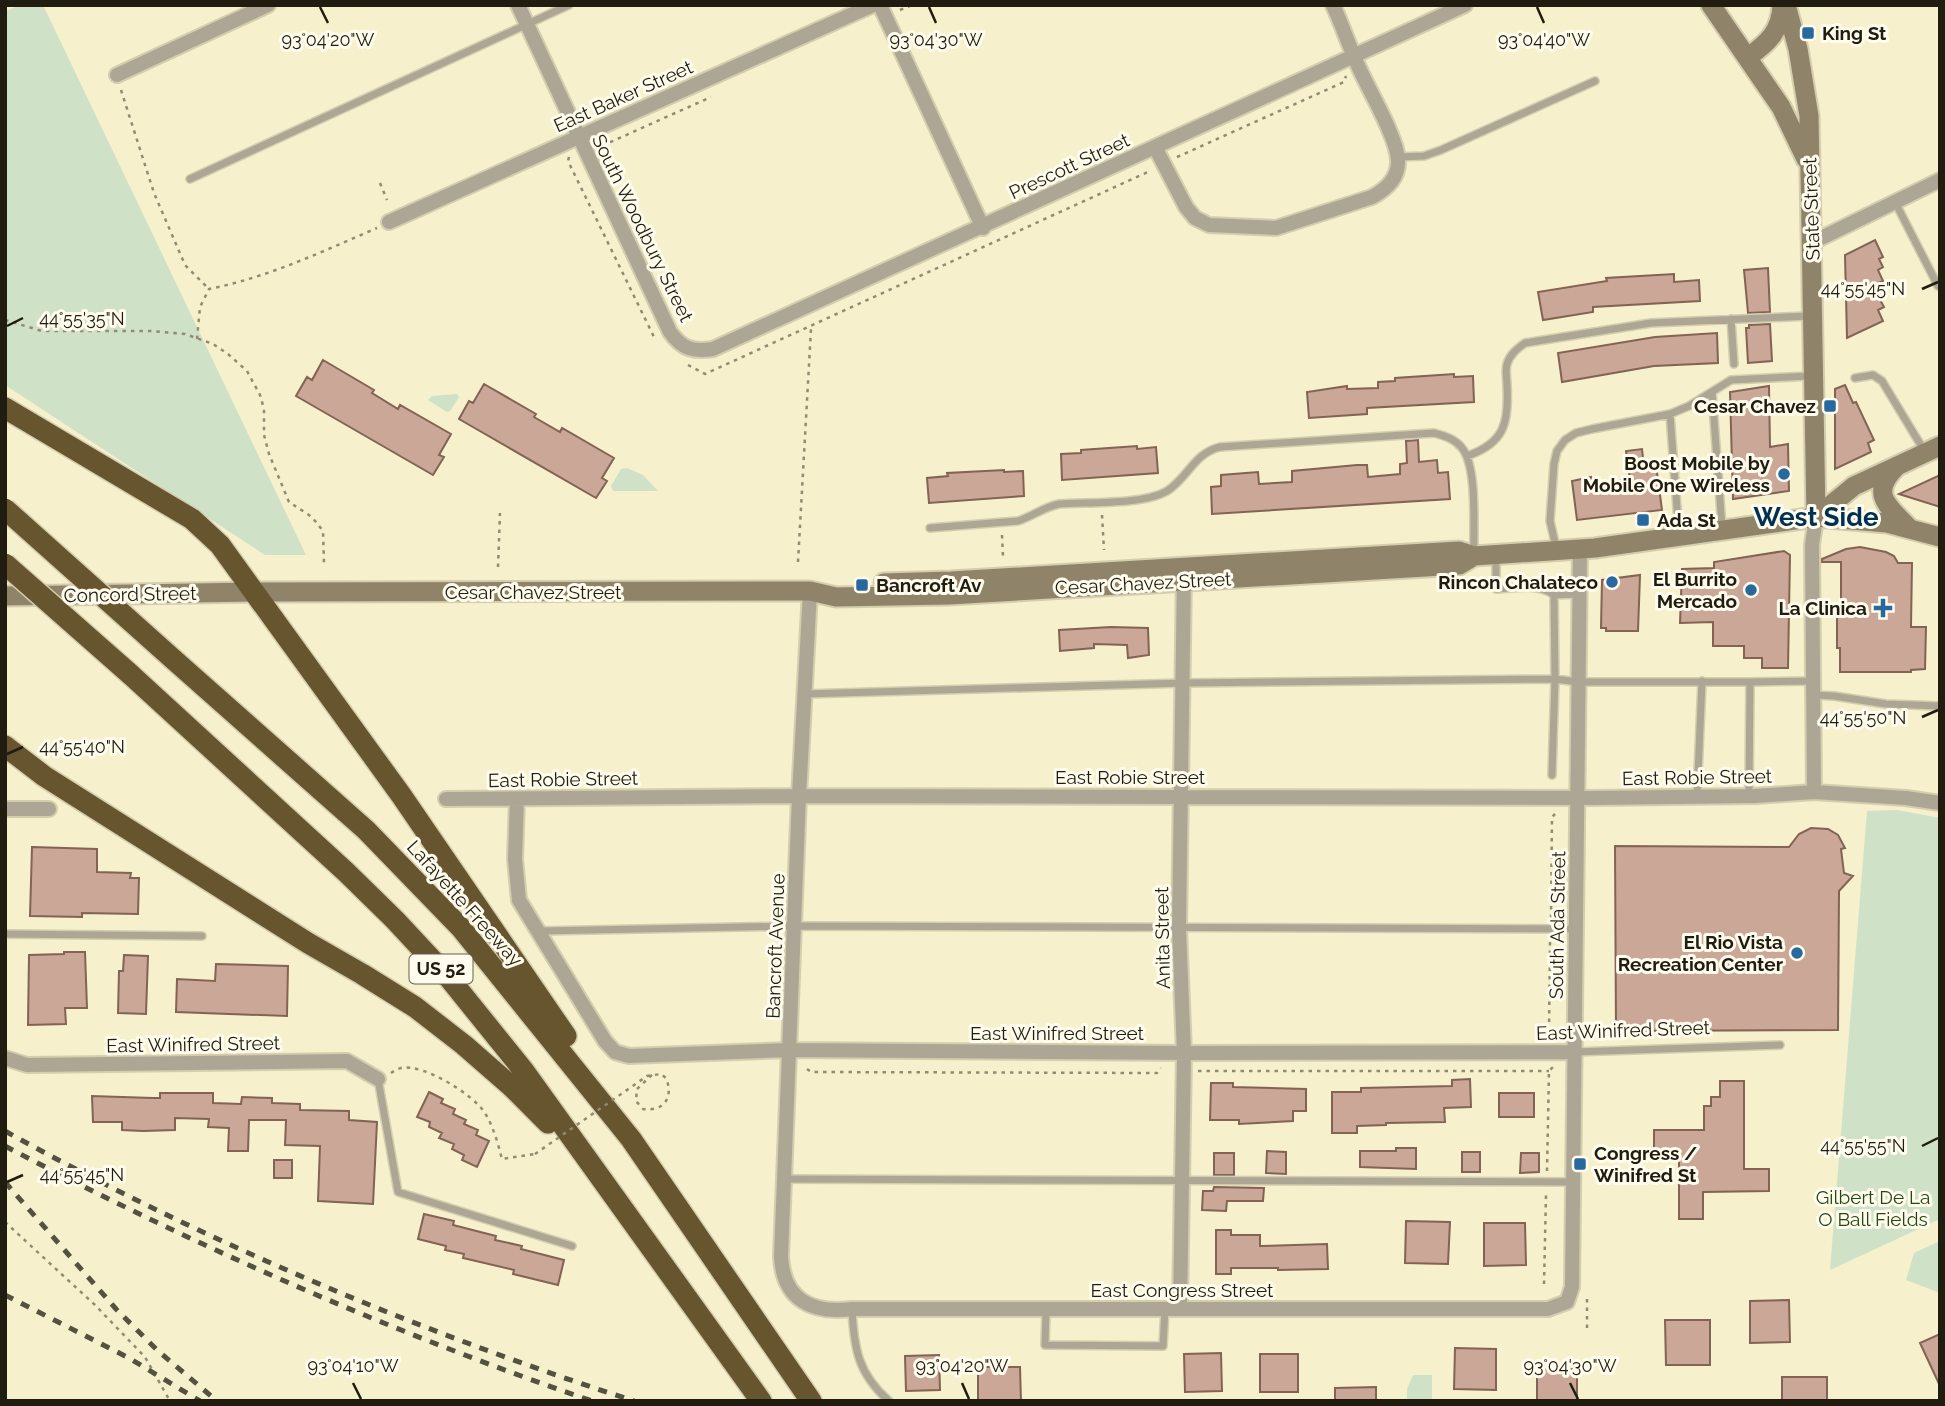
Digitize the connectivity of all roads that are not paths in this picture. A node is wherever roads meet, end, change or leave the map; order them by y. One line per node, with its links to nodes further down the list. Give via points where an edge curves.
1 (268, 5): 13 (street)
2 (518, 5): 10 (street, South Woodbury Street)
3 (569, 5): 10 (lane)
4 (873, 5): 15 (street, East Baker Street)
5 (880, 5): 23 (street)
6 (1333, 5): 11 (street)
7 (1465, 5): 11 (street, Prescott Street)
8 (1712, 5): 12 (main road)
9 (1784, 5): 12 (main road, State Street, via 1777,32); 18 (main road, State Street, via 1808,106)
10 (527, 26): 15 (street, South Woodbury Street); 19 (lane)
11 (1354, 57): 16 (street, Prescott Street); 17 (street)
12 (1748, 57): 18 (main road, via 1790,122)
13 (117, 75)
14 (1595, 81): 17 (lane, via 1441,150)
15 (578, 136): 22 (street, East Baker Street); 28 (street, South Woodbury Street)
16 (1155, 147): 17 (street, via 1195,218 1209,225 1265,229 1384,191 1397,170); 23 (street, Prescott Street)
17 (1398, 157)
18 (1809, 166): 24 (main road, State Street)
19 (190, 178)
20 (1940, 180): 21 (street)
21 (1895, 201): 24 (street); 25 (lane)
22 (389, 222)
23 (983, 228): 28 (street, Prescott Street, via 713,349)
24 (1813, 242): 26 (main road, State Street)
25 (1938, 286)
26 (1814, 315): 27 (lane); 30 (main road, State Street)
27 (1731, 319): 29 (lane); 36 (lane, via 1651,323 1525,343 1507,365 1505,427 1494,441)
28 (684, 355)
29 (1734, 364)
30 (1815, 375): 32 (lane, via 1731,380); 39 (main road, State Street)
31 (1855, 378): 35 (lane, via 1873,375 1882,381)
32 (1712, 392): 34 (lane); 42 (lane)
33 (5, 408): 52 (highway, via 191,519 220,545)
34 (1670, 414): 43 (lane); 46 (lane, via 1592,429 1565,440 1554,464 1550,521)
35 (1932, 449): 37 (main road)
36 (1467, 456): 40 (lane, via 1461,446 1434,433 1220,447 1198,457 1173,486 1152,497 1059,504 1018,521); 48 (lane)
37 (1897, 466): 39 (main road, via 1849,489); 41 (main road, via 1882,492 1887,505)
38 (5, 509): 89 (highway, Lafayette Freeway / US 52, bridge, via 341,806 429,893)
39 (1816, 517): 41 (main road, Cesar Chavez Street); 42 (main road, Cesar Chavez Street); 61 (street, State Street, via 1812,545)
40 (930, 528)
41 (1909, 528): 44 (main road, Cesar Chavez Street)
42 (1722, 530): 43 (main road, Cesar Chavez Street)
43 (1679, 536): 45 (main road, Cesar Chavez Street)
44 (1940, 537)
45 (1580, 549): 46 (main road, Cesar Chavez Street); 53 (street, South Ada Street)
46 (1556, 551): 47 (main road, Cesar Chavez Street)
47 (1496, 554): 48 (main road, Cesar Chavez Street); 54 (lane, via 1496,589 1525,587)
48 (1474, 556): 50 (main road, Cesar Chavez Street, via 1459,565)
49 (5, 564): 99 (highway, US 52, bridge, via 356,881 449,978 524,1071)
50 (1184, 574): 51 (main road, Cesar Chavez Street, via 949,595 836,597); 60 (street, Anita Street)
51 (810, 591): 52 (main road, Cesar Chavez Street); 62 (street, Bancroft Avenue)
52 (255, 592): 55 (main road, Concord Street); 89 (highway, via 416,818)
53 (1579, 594): 54 (lane); 58 (street, South Ada Street)
54 (1553, 595): 56 (lane)
55 (5, 596)
56 (1555, 679): 58 (lane); 60 (lane); 65 (lane)
57 (1702, 681): 58 (lane); 59 (lane); 70 (lane)
58 (1578, 682): 71 (street, South Ada Street)
59 (1750, 682): 61 (lane); 69 (lane)
60 (1184, 683): 62 (lane); 68 (street, Anita Street)
61 (1815, 688): 63 (lane, via 1886,704); 66 (street, State Street)
62 (805, 694): 67 (street, Bancroft Avenue)
63 (1940, 706)
64 (5, 746): 99 (highway, via 44,776 415,1007 464,1045 544,1118)
65 (1552, 775)
66 (1814, 792): 69 (street, East Robie Street); 74 (street, East Robie Street)
67 (799, 796): 68 (street, East Robie Street); 73 (street, East Robie Street); 77 (street, Bancroft Avenue)
68 (1180, 796): 71 (street, East Robie Street); 78 (street, Anita Street)
69 (1749, 796): 70 (street, East Robie Street)
70 (1697, 797): 71 (street, East Robie Street)
71 (1578, 798): 79 (street, South Ada Street)
72 (446, 799): 73 (street, East Robie Street)
73 (517, 799): 80 (street, East Winifred Street, via 519,900)
74 (1940, 803)
75 (5, 809): 76 (street)
76 (50, 809)
77 (795, 926): 78 (lane); 80 (lane); 84 (street, Bancroft Avenue)
78 (1179, 928): 79 (lane); 86 (street, Anita Street)
79 (1576, 929): 85 (street, South Ada Street)
80 (539, 932): 84 (street, East Winifred Street, via 615,1052 629,1056)
81 (5, 934): 82 (lane)
82 (202, 936)
83 (1780, 1045): 85 (lane, East Winifred Street)
84 (789, 1050): 86 (street, East Winifred Street); 90 (street, Bancroft Avenue)
85 (1574, 1052): 86 (street, East Winifred Street); 92 (street, South Ada Street)
86 (1184, 1053): 91 (street, Anita Street)
87 (5, 1058): 88 (street, East Winifred Street, via 27,1066 347,1061)
88 (378, 1079): 93 (lane, via 398,1192)
89 (631, 1139): 101 (highway, Lafayette Freeway / US 52)
90 (784, 1179): 91 (lane); 94 (street, Bancroft Avenue, via 782,1276)
91 (1181, 1182): 92 (lane); 96 (street, Anita Street)
92 (1574, 1182): 95 (street, South Ada Street, via 1572,1287)
93 (572, 1246)
94 (798, 1298): 97 (street, East Congress Street, via 832,1311)
95 (1567, 1301): 96 (street, East Congress Street, via 1548,1308)
96 (1172, 1308): 98 (street, East Congress Street); 98 (lane, via 1163,1346 1045,1345)
97 (852, 1309): 98 (street, East Congress Street); 102 (lane, via 856,1355 866,1375)
98 (1046, 1310)
99 (697, 1312): 100 (highway, US 52)
100 (761, 1401)
101 (811, 1401)
102 (889, 1401)

